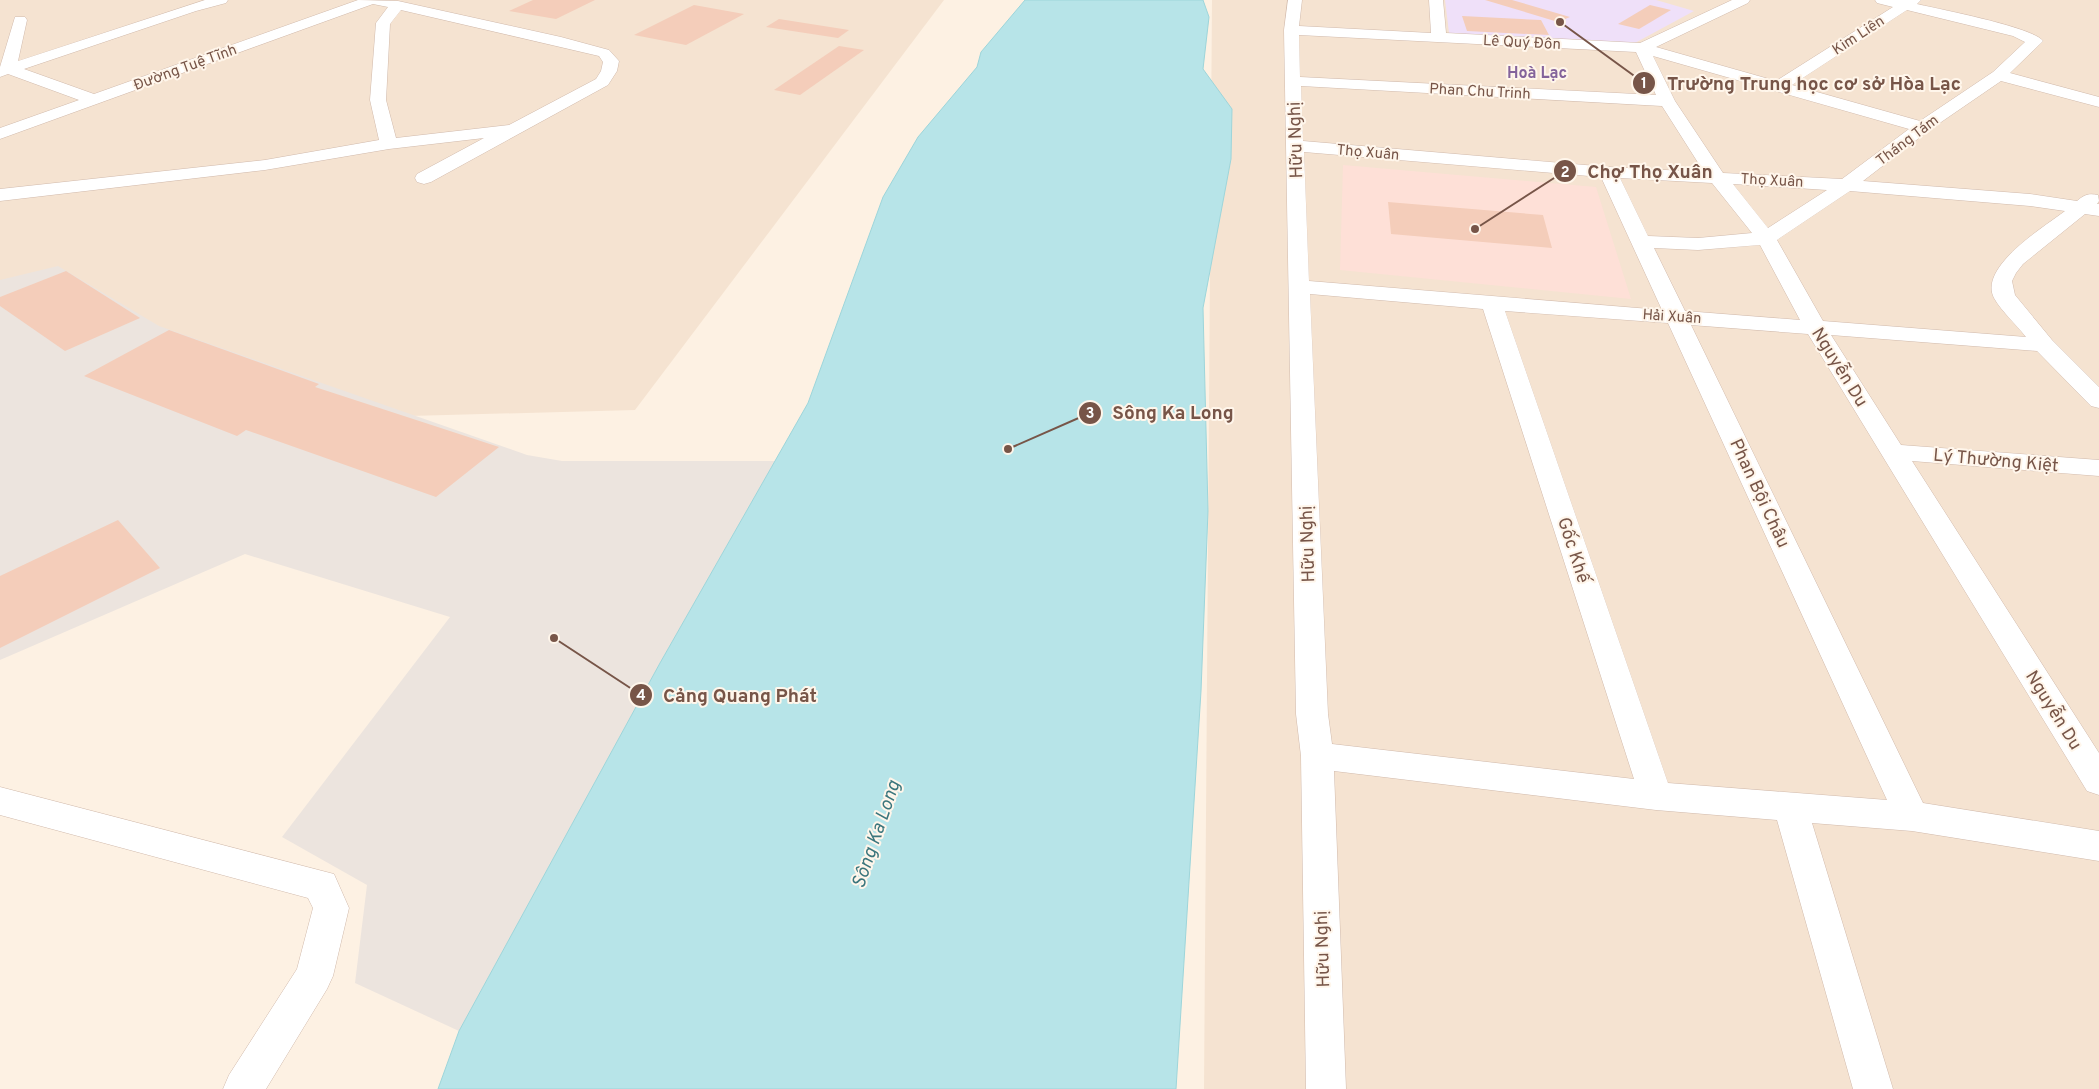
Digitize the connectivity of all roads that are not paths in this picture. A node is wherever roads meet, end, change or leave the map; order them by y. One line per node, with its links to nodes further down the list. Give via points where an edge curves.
1 (221, 0): 16 (street)
2 (372, 0): 10 (street); 11 (street, Đường Tuệ Tĩnh)
3 (1296, 0): 13 (street, Hữu Nghị)
4 (1436, 0): 14 (street)
5 (1882, 0): 8 (street)
6 (323, 2): 11 (street)
7 (1703, 2): 9 (street)
8 (1909, 3): 17 (street, Tháng Tám, via 2018,33 2035,41); 19 (street, Kim Liên)
9 (1735, 4): 15 (street)
10 (398, 5): 24 (street, via 604,53 612,61 602,82); 26 (street, via 383,23 378,100)
11 (349, 8): 20 (street, Đường Tuệ Tĩnh)
12 (20, 20): 16 (street)
13 (1291, 30): 14 (street, Lê Quý Đôn); 18 (street, Hữu Nghị)
14 (1439, 39): 15 (street, Lê Quý Đôn)
15 (1642, 48): 19 (street, Lê Quý Đôn); 21 (street, Nguyễn Du)
16 (4, 71): 20 (street)
17 (1999, 75): 22 (street); 23 (street, Tháng Tám)
18 (1293, 80): 21 (street, Phan Chu Trinh); 27 (street, Hữu Nghị)
19 (1778, 87): 23 (street, Lê Quý Đôn)
20 (94, 100): 25 (street, Đường Tuệ Tĩnh)
21 (1667, 101): 29 (street, Nguyễn Du)
22 (2099, 102)
23 (1922, 128): 31 (street, Tháng Tám)
24 (513, 130): 26 (street); 30 (street)
25 (0, 134)
26 (389, 144): 33 (street, via 265,165)
27 (1295, 146): 28 (street, Thọ Xuân); 37 (street, Hữu Nghị)
28 (1608, 172): 29 (street, Thọ Xuân); 36 (street, Phan Bội Châu)
29 (1717, 177): 31 (street, Thọ Xuân); 35 (street, Nguyễn Du)
30 (424, 178)
31 (1846, 185): 34 (street, Thọ Xuân, via 2030,200); 35 (street, Tháng Tám)
32 (2099, 192): 34 (street)
33 (0, 196)
34 (2090, 209): 41 (street, via 2016,260 2002,281 2004,296)
35 (1766, 238): 36 (street, Tháng Tám, via 1698,244); 40 (street, Nguyễn Du)
36 (1641, 242): 39 (street, Phan Bội Châu)
37 (1300, 287): 38 (street, Hải Xuân); 45 (street, Hữu Nghị, via 1312,714)
38 (1492, 305): 39 (street, Hải Xuân); 47 (street, Gốc Khế)
39 (1677, 316): 40 (street, Hải Xuân); 50 (street, Phan Bội Châu)
40 (1814, 326): 41 (street, Hải Xuân); 43 (street, Nguyễn Du)
41 (2044, 345): 42 (street)
42 (2099, 401)
43 (1892, 452): 44 (street, Lý Thường Kiệt); 46 (street, Nguyễn Du)
44 (2099, 468)
45 (1317, 756): 47 (street); 53 (street, Hữu Nghị)
46 (2099, 781)
47 (1656, 796): 49 (street)
48 (0, 801): 52 (street, via 321,885 331,908 314,976)
49 (1790, 806): 50 (street); 54 (street)
50 (1912, 816): 51 (street)
51 (2099, 846)
52 (242, 1089)
53 (1326, 1089)
54 (1873, 1089)

